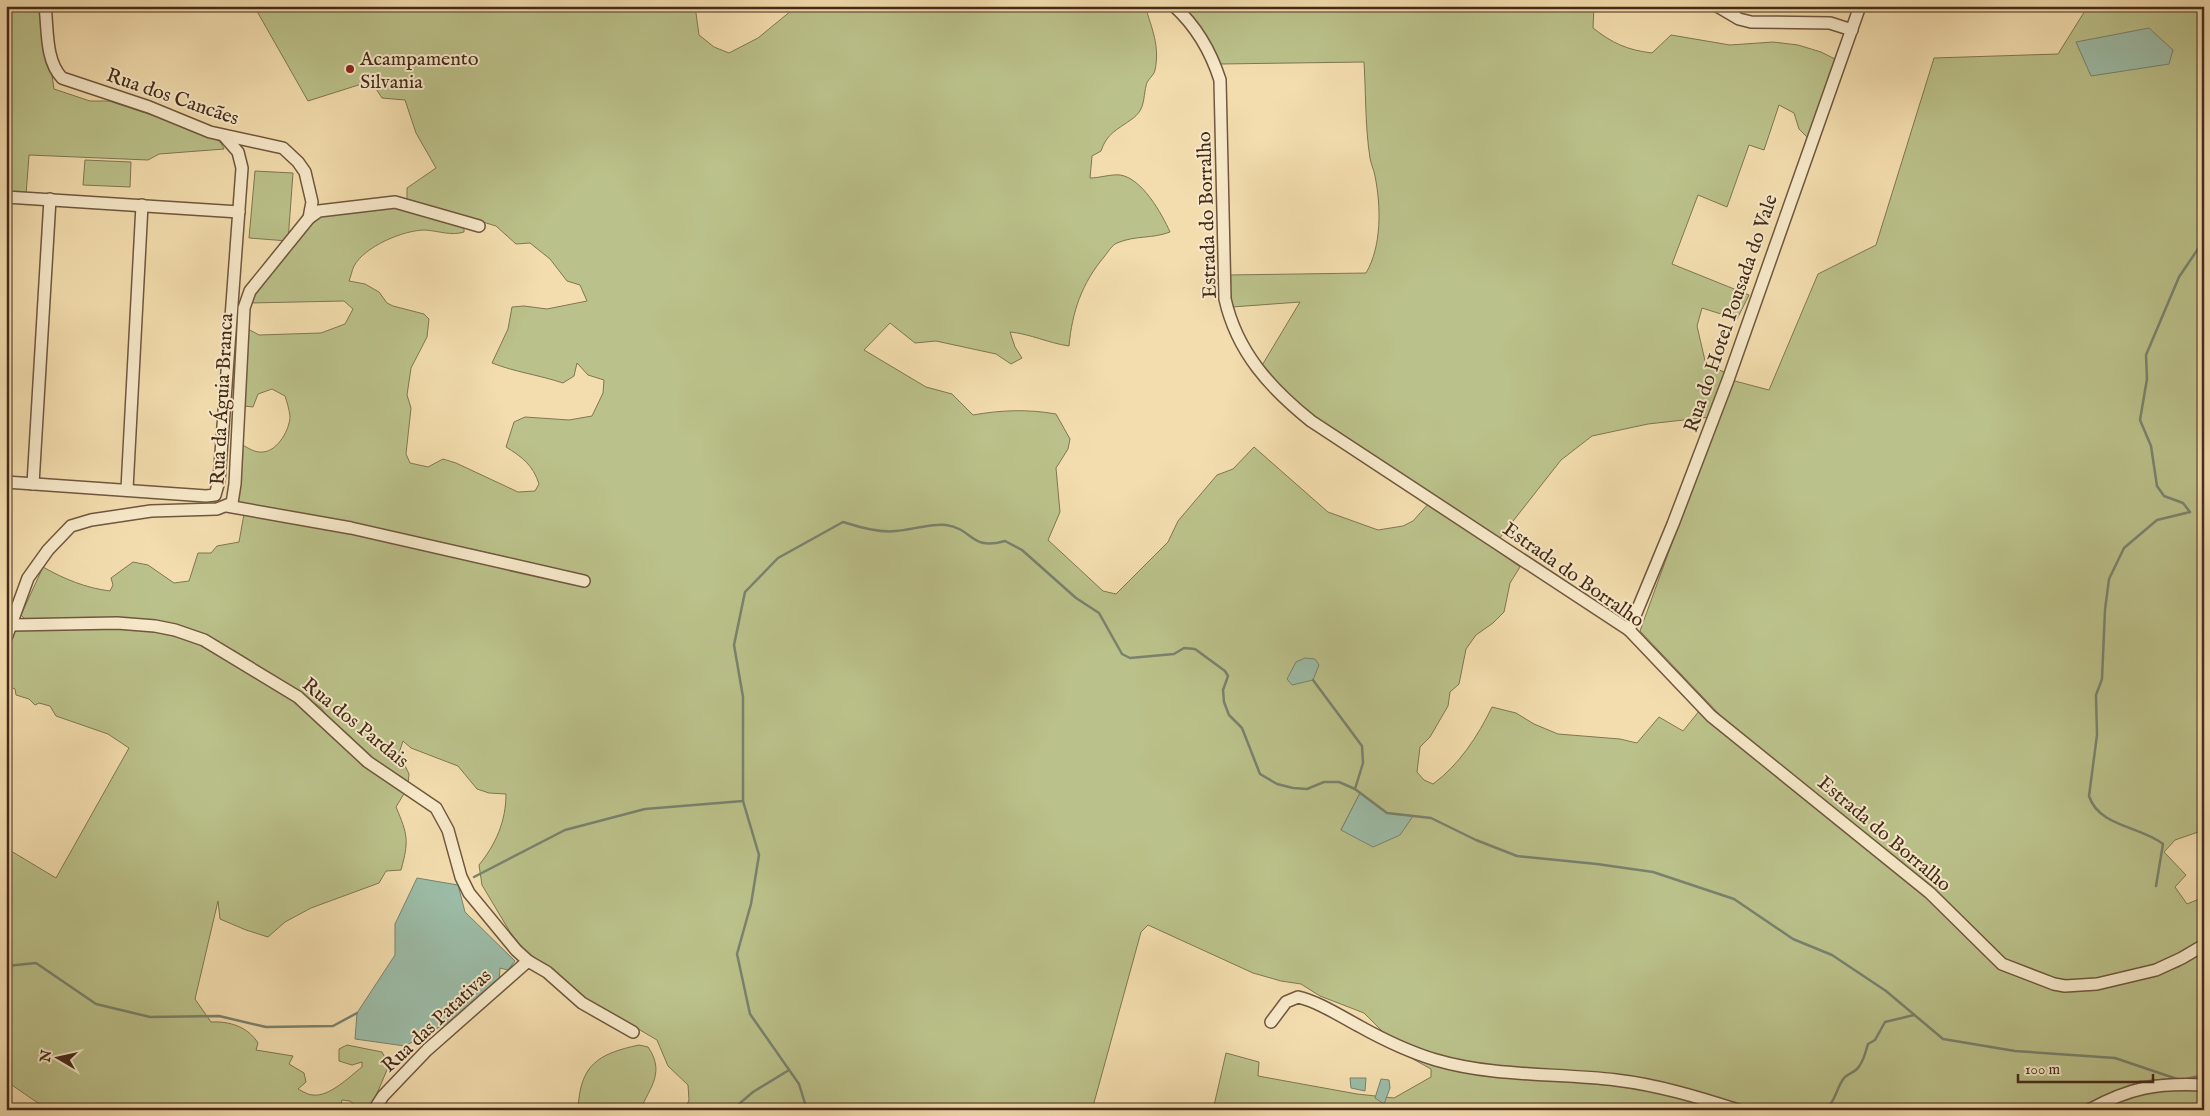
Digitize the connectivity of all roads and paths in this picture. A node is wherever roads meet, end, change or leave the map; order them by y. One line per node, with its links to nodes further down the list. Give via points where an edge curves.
1 (45, 6): 6 (street, Rua dos Cancães, via 50,54 62,78)
2 (1174, 6): 19 (street, Estrada do Borralho, via 1200,36 1214,60 1220,80 1225,299 1230,320 1266,381 1311,421)
3 (1717, 6): 5 (street, via 1751,22 1830,23)
4 (1860, 6): 5 (street, Rua do Hotel Pousada do Vale)
5 (1852, 30): 19 (street, Rua do Hotel Pousada do Vale, via 1721,398)
6 (224, 136): 10 (street, via 241,160); 11 (street, Rua dos Cancães, via 277,145 290,154 305,172 310,185)
7 (6, 197): 8 (street)
8 (50, 199): 9 (street); 14 (street)
9 (142, 205): 10 (street); 15 (street)
10 (239, 212): 15 (street, via 217,490 211,496)
11 (310, 218): 12 (street, via 319,211 395,202); 16 (street, Rua da Águia Branca, via 250,291 244,308 235,484 232,502)
12 (478, 226)
13 (6, 482): 14 (street)
14 (33, 484): 15 (street)
15 (128, 489)
16 (227, 506): 17 (street, via 351,528); 18 (street, Rua da Águia Branca, via 141,513 71,526 28,578)
17 (584, 581)
18 (11, 625): 20 (street, Rua da Águia Branca); 22 (street, Rua dos Pardais, via 116,623 175,630 204,640 298,697 368,762 436,808 448,830 461,877 469,893)
19 (1629, 630): 21 (street, Estrada do Borralho, via 1711,716 1930,894 1994,958 2009,968 2065,986 2098,984 2156,970)
20 (6, 638)
21 (2204, 944)
22 (528, 961): 24 (street, Rua dos Pardais, via 547,972 582,1003); 26 (street, Rua das Patativas, via 426,1050)
23 (1271, 1022): 27 (street, via 1286,1002 1298,997 1388,1042 1436,1060 1520,1073 1638,1083)
24 (633, 1032)
25 (2204, 1085): 28 (street, via 2168,1083 2148,1086)
26 (374, 1110)
27 (1738, 1110)
28 (2089, 1110)

